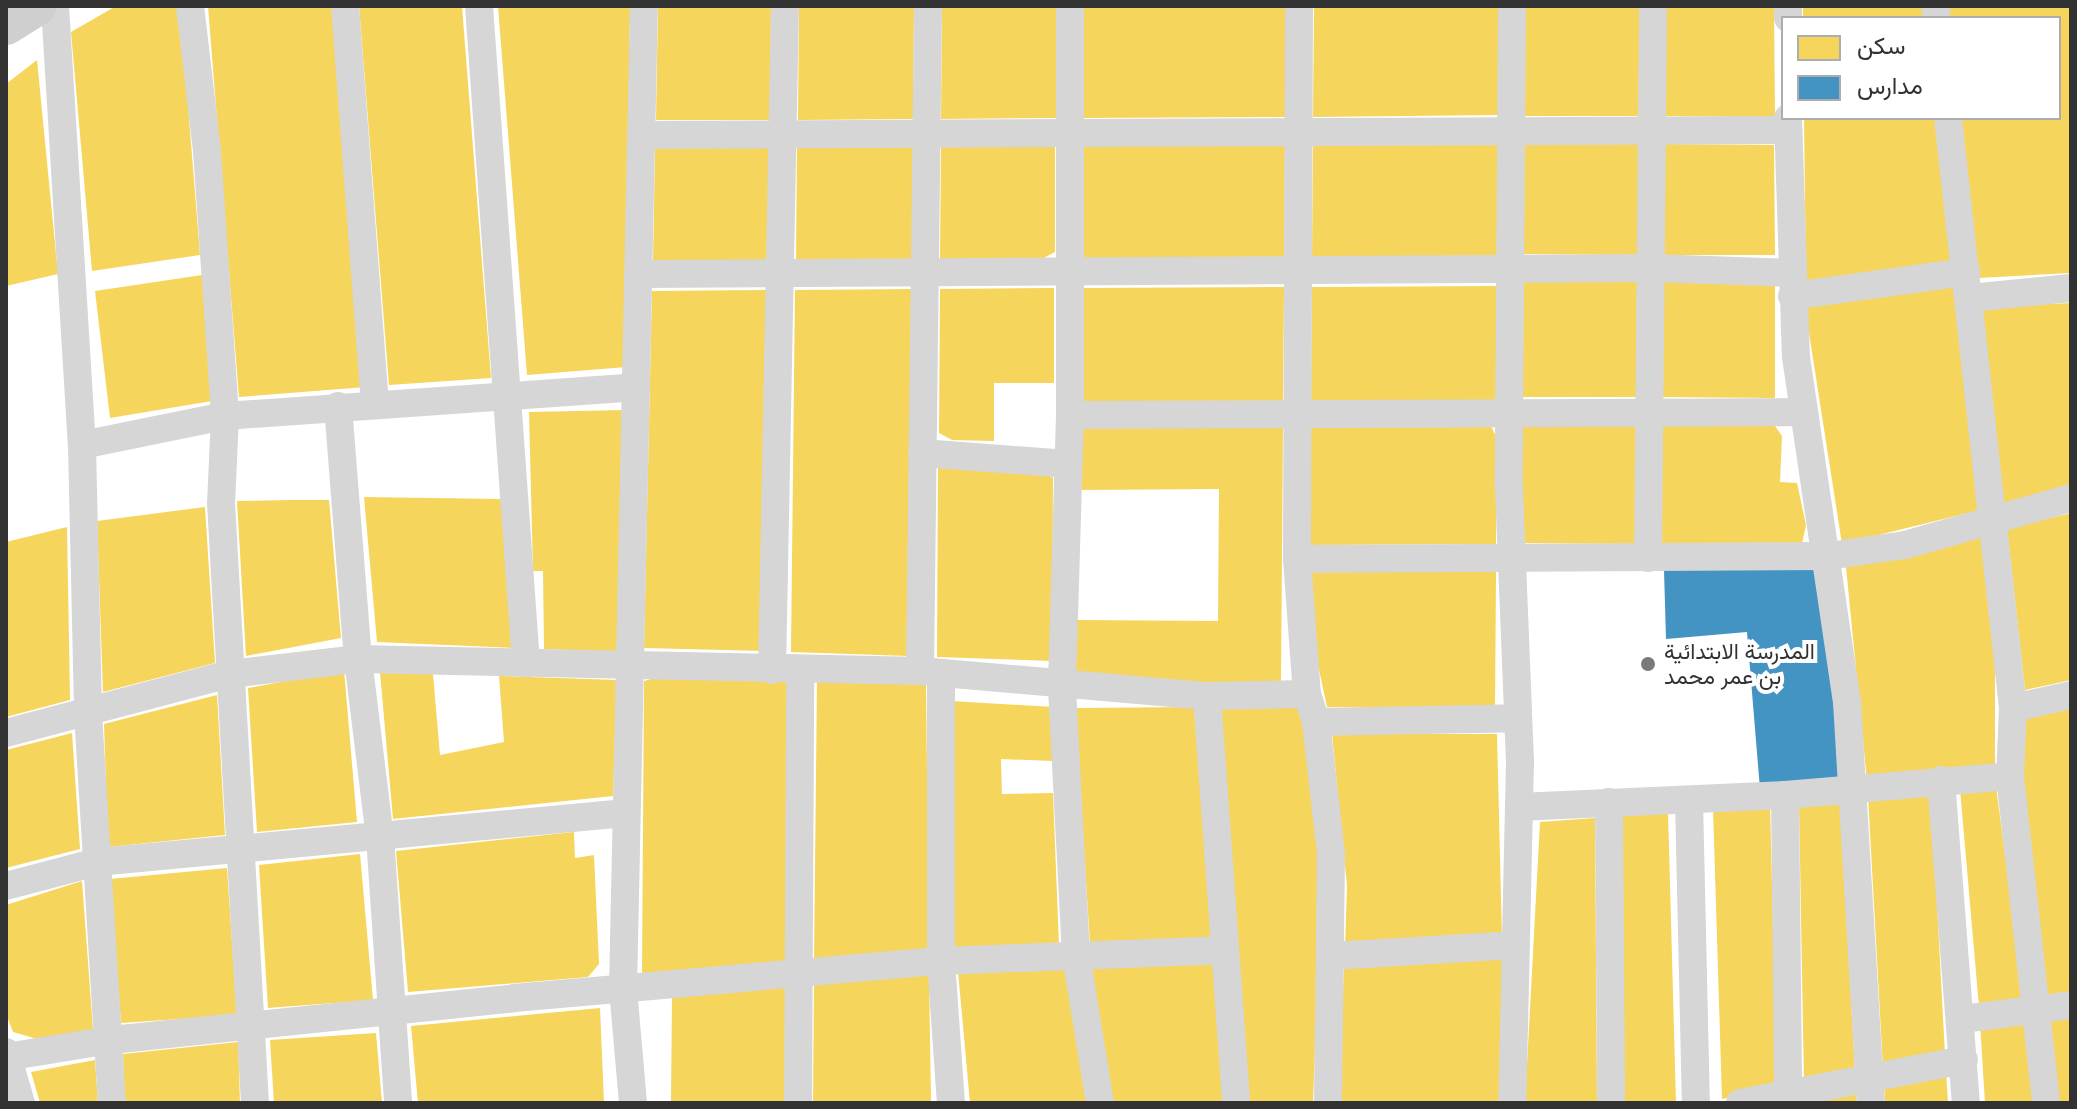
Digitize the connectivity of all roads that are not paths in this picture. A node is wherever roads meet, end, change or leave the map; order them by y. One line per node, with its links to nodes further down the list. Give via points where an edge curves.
1 (37, 6): 13 (street)
2 (55, 6): 43 (street)
3 (190, 6): 42 (street, via 207,151)
4 (345, 6): 35 (street)
5 (479, 6): 34 (street)
6 (644, 6): 22 (street)
7 (785, 6): 21 (street)
8 (928, 6): 19 (street)
9 (1070, 6): 20 (street)
10 (1299, 6): 18 (street)
11 (1512, 6): 16 (street)
12 (1653, 6): 17 (street)
13 (6, 25)
14 (1948, 120): 31 (street)
15 (1788, 124): 17 (street); 30 (street)
16 (1511, 129): 17 (street); 18 (street); 24 (street)
17 (1652, 129): 23 (street)
18 (1299, 131): 20 (street); 25 (street)
19 (927, 132): 20 (street); 21 (street); 28 (street)
20 (1072, 132): 27 (street)
21 (783, 134): 22 (street); 29 (street)
22 (643, 135): 26 (street)
23 (1651, 268): 24 (street); 30 (street); 38 (street)
24 (1509, 271): 25 (street); 37 (street)
25 (1298, 273): 27 (street); 40 (street)
26 (640, 274): 29 (street); 33 (street)
27 (1070, 274): 28 (street); 41 (street)
28 (925, 276): 29 (street); 44 (street)
29 (782, 277): 55 (street)
30 (1791, 285): 31 (street); 39 (street)
31 (1968, 285): 32 (street); 47 (street)
32 (2071, 288)
33 (636, 387): 34 (street); 54 (street)
34 (509, 393): 35 (street); 53 (street)
35 (375, 403): 36 (street)
36 (338, 406): 42 (street); 52 (street)
37 (1510, 411): 38 (street); 40 (street); 49 (street)
38 (1649, 411): 39 (street); 50 (street)
39 (1803, 412): 48 (street)
40 (1298, 414): 41 (street); 51 (street)
41 (1070, 415): 45 (street)
42 (225, 416): 43 (street); 57 (street, via 221,503)
43 (82, 445): 63 (street)
44 (922, 453): 45 (street); 56 (street)
45 (1068, 464): 58 (street)
46 (2071, 498): 47 (street)
47 (1990, 519): 48 (street, via 1905,545); 62 (street)
48 (1828, 556): 50 (street); 69 (street)
49 (1511, 557): 50 (street); 51 (street); 64 (street)
50 (1648, 558)
51 (1297, 559): 59 (street)
52 (358, 659): 53 (street); 57 (street); 75 (street)
53 (526, 663): 54 (street)
54 (630, 667): 55 (street); 74 (street)
55 (786, 671): 56 (street); 84 (street)
56 (931, 672): 58 (street); 83 (street)
57 (230, 674): 63 (street); 76 (street)
58 (1062, 688): 61 (street); 81 (street)
59 (1307, 694): 61 (street); 65 (street)
60 (2071, 695): 62 (street)
61 (1207, 696): 80 (street)
62 (2013, 708): 67 (street)
63 (88, 713): 66 (street); 77 (street)
64 (1517, 718): 65 (street); 73 (street)
65 (1316, 722): 82 (street, via 1331,854)
66 (6, 733)
67 (2010, 776): 68 (street); 88 (street)
68 (1941, 780): 69 (street); 89 (street)
69 (1854, 790): 70 (street); 94 (street)
70 (1785, 795): 71 (street); 95 (street)
71 (1689, 800): 72 (street); 108 (street)
72 (1609, 802): 73 (street); 107 (street)
73 (1519, 807): 79 (street)
74 (626, 813): 75 (street); 85 (street)
75 (380, 837): 76 (street); 87 (street)
76 (241, 849): 77 (street); 90 (street)
77 (97, 862): 78 (street); 91 (street)
78 (6, 886)
79 (1516, 945): 82 (street); 106 (street)
80 (1222, 950): 81 (street); 104 (street)
81 (1076, 955): 83 (street); 103 (street)
82 (1331, 956): 105 (street)
83 (941, 961): 84 (street); 102 (street)
84 (799, 974): 85 (street); 101 (street)
85 (623, 989): 87 (street); 100 (street)
86 (2071, 1005): 88 (street)
87 (390, 1010): 90 (street); 99 (street)
88 (2035, 1010): 89 (street); 111 (street)
89 (1962, 1019): 93 (street)
90 (252, 1025): 91 (street); 98 (street)
91 (111, 1040): 92 (street); 97 (street)
92 (7, 1055): 96 (street)
93 (1964, 1060): 94 (street); 110 (street)
94 (1871, 1090): 95 (street)
95 (1788, 1098): 109 (street)
96 (21, 1103)
97 (112, 1103)
98 (255, 1103)
99 (398, 1103)
100 (633, 1103)
101 (798, 1103)
102 (951, 1103)
103 (1100, 1103)
104 (1236, 1103)
105 (1328, 1103)
106 (1512, 1103)
107 (1611, 1103)
108 (1696, 1103)
109 (1740, 1103)
110 (1966, 1103)
111 (2046, 1103)

